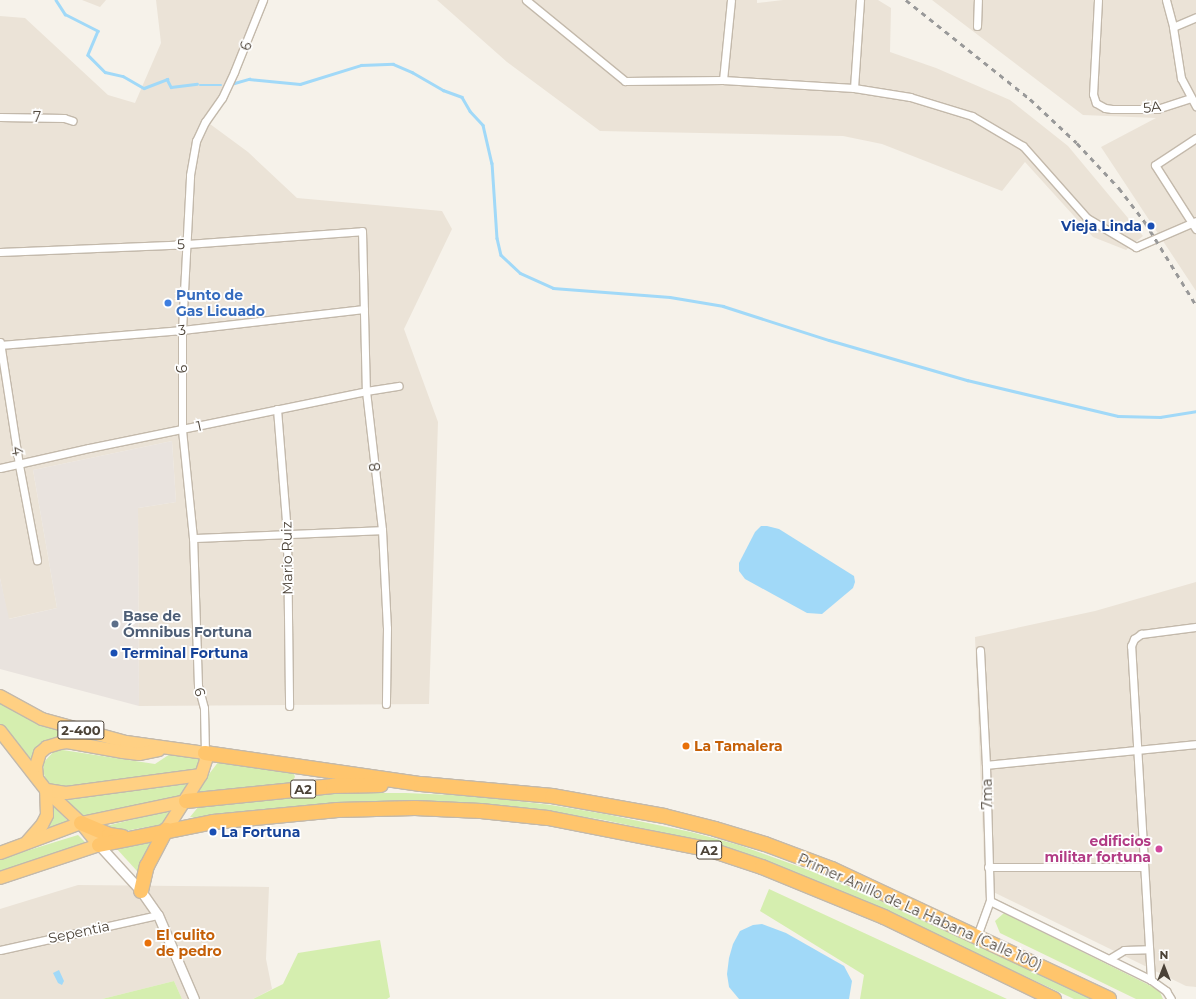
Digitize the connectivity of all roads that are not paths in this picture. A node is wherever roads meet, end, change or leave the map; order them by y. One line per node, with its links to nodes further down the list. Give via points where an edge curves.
1 (263, 0): 20 (street, 6, via 222,98 196,141 190,174)
2 (526, 0): 11 (street, via 625,81)
3 (731, 0): 11 (street)
4 (860, 0): 12 (street)
5 (978, 0): 9 (street)
6 (1098, 0): 13 (street, 5A, via 1094,99 1100,106 1112,109 1157,109)
7 (1166, 0): 10 (street)
8 (1196, 17): 10 (street)
9 (977, 26)
10 (1173, 27): 13 (street, via 1181,78)
11 (723, 80): 12 (street)
12 (854, 88): 18 (street, via 910,97 972,116 1023,146 1086,218 1136,247)
13 (1191, 98): 14 (street)
14 (1196, 106)
15 (0, 117): 16 (street, 7, via 64,118)
16 (73, 121)
17 (1196, 138): 18 (street, via 1155,165)
18 (1195, 225)
19 (362, 231): 20 (street, 5); 22 (street, 8)
20 (187, 244): 21 (street, 5); 23 (street, 6)
21 (0, 252)
22 (364, 309): 23 (street, 3); 26 (street, 8)
23 (182, 330): 24 (street, 3); 28 (street, 6)
24 (0, 344): 29 (street, 4)
25 (399, 386): 26 (street, 1)
26 (366, 391): 27 (street, 1); 31 (street, 8)
27 (277, 409): 28 (street, 1); 32 (street, Mario Ruiz)
28 (182, 430): 29 (street, 1); 33 (street, 6)
29 (19, 465): 30 (street, 1); 34 (street, 4)
30 (0, 468)
31 (382, 530): 32 (street); 38 (street, 8, via 388,628)
32 (287, 534): 33 (street); 39 (street, Mario Ruiz)
33 (193, 538): 44 (street, 6, via 198,686 204,708)
34 (37, 560)
35 (1196, 627): 43 (street, via 1141,634 1132,642)
36 (980, 650): 45 (street, 7ma)
37 (0, 696): 42 (highway, 2-400, via 42,719 126,742)
38 (386, 704)
39 (288, 706)
40 (0, 731): 47 (highway)
41 (1196, 744): 43 (street)
42 (168, 748): 44 (highway, 2-400); 47 (highway, via 139,754 67,742 53,744 38,757)
43 (1137, 750): 45 (street); 58 (street)
44 (205, 753): 46 (highway, via 206,760); 48 (highway, 2-400)
45 (986, 765): 57 (street, 7ma)
46 (201, 775): 49 (highway, via 66,793); 50 (highway)
47 (38, 780): 49 (highway)
48 (421, 784): 50 (highway, A2, via 333,786); 63 (highway, Primer Anillo de La Habana (Calle 100) / A2, via 552,796 664,816 715,829 765,844 832,870)
49 (46, 790): 51 (highway); 54 (highway, via 47,815 42,826)
50 (186, 801): 51 (highway, A2); 52 (highway)
51 (81, 823): 53 (highway, via 114,837); 54 (highway, A2); 55 (highway)
52 (166, 830): 53 (highway, A2); 60 (highway, via 147,866); 69 (highway, Primer Anillo de La Habana (Calle 100) / A2, via 213,822 336,810 415,808 548,818 711,850 762,867 884,917)
53 (136, 837): 55 (highway, A2)
54 (25, 844): 56 (highway, A2)
55 (99, 845): 59 (highway, A2); 60 (street)
56 (0, 853)
57 (988, 867): 58 (street); 61 (street, 7ma)
58 (1143, 867): 64 (street)
59 (0, 878)
60 (141, 891): 62 (street)
61 (990, 901): 63 (street, 7ma); 66 (street)
62 (158, 915): 65 (street, Sepentia); 68 (street)
63 (977, 936): 70 (highway, Primer Anillo de La Habana (Calle 100) / A2)
64 (1149, 949): 66 (street, via 1124,950); 67 (street)
65 (0, 950)
66 (1110, 959): 67 (street)
67 (1151, 980): 71 (street, via 1166,990)
68 (194, 999)
69 (1054, 999)
70 (1109, 999)
71 (1171, 999)

